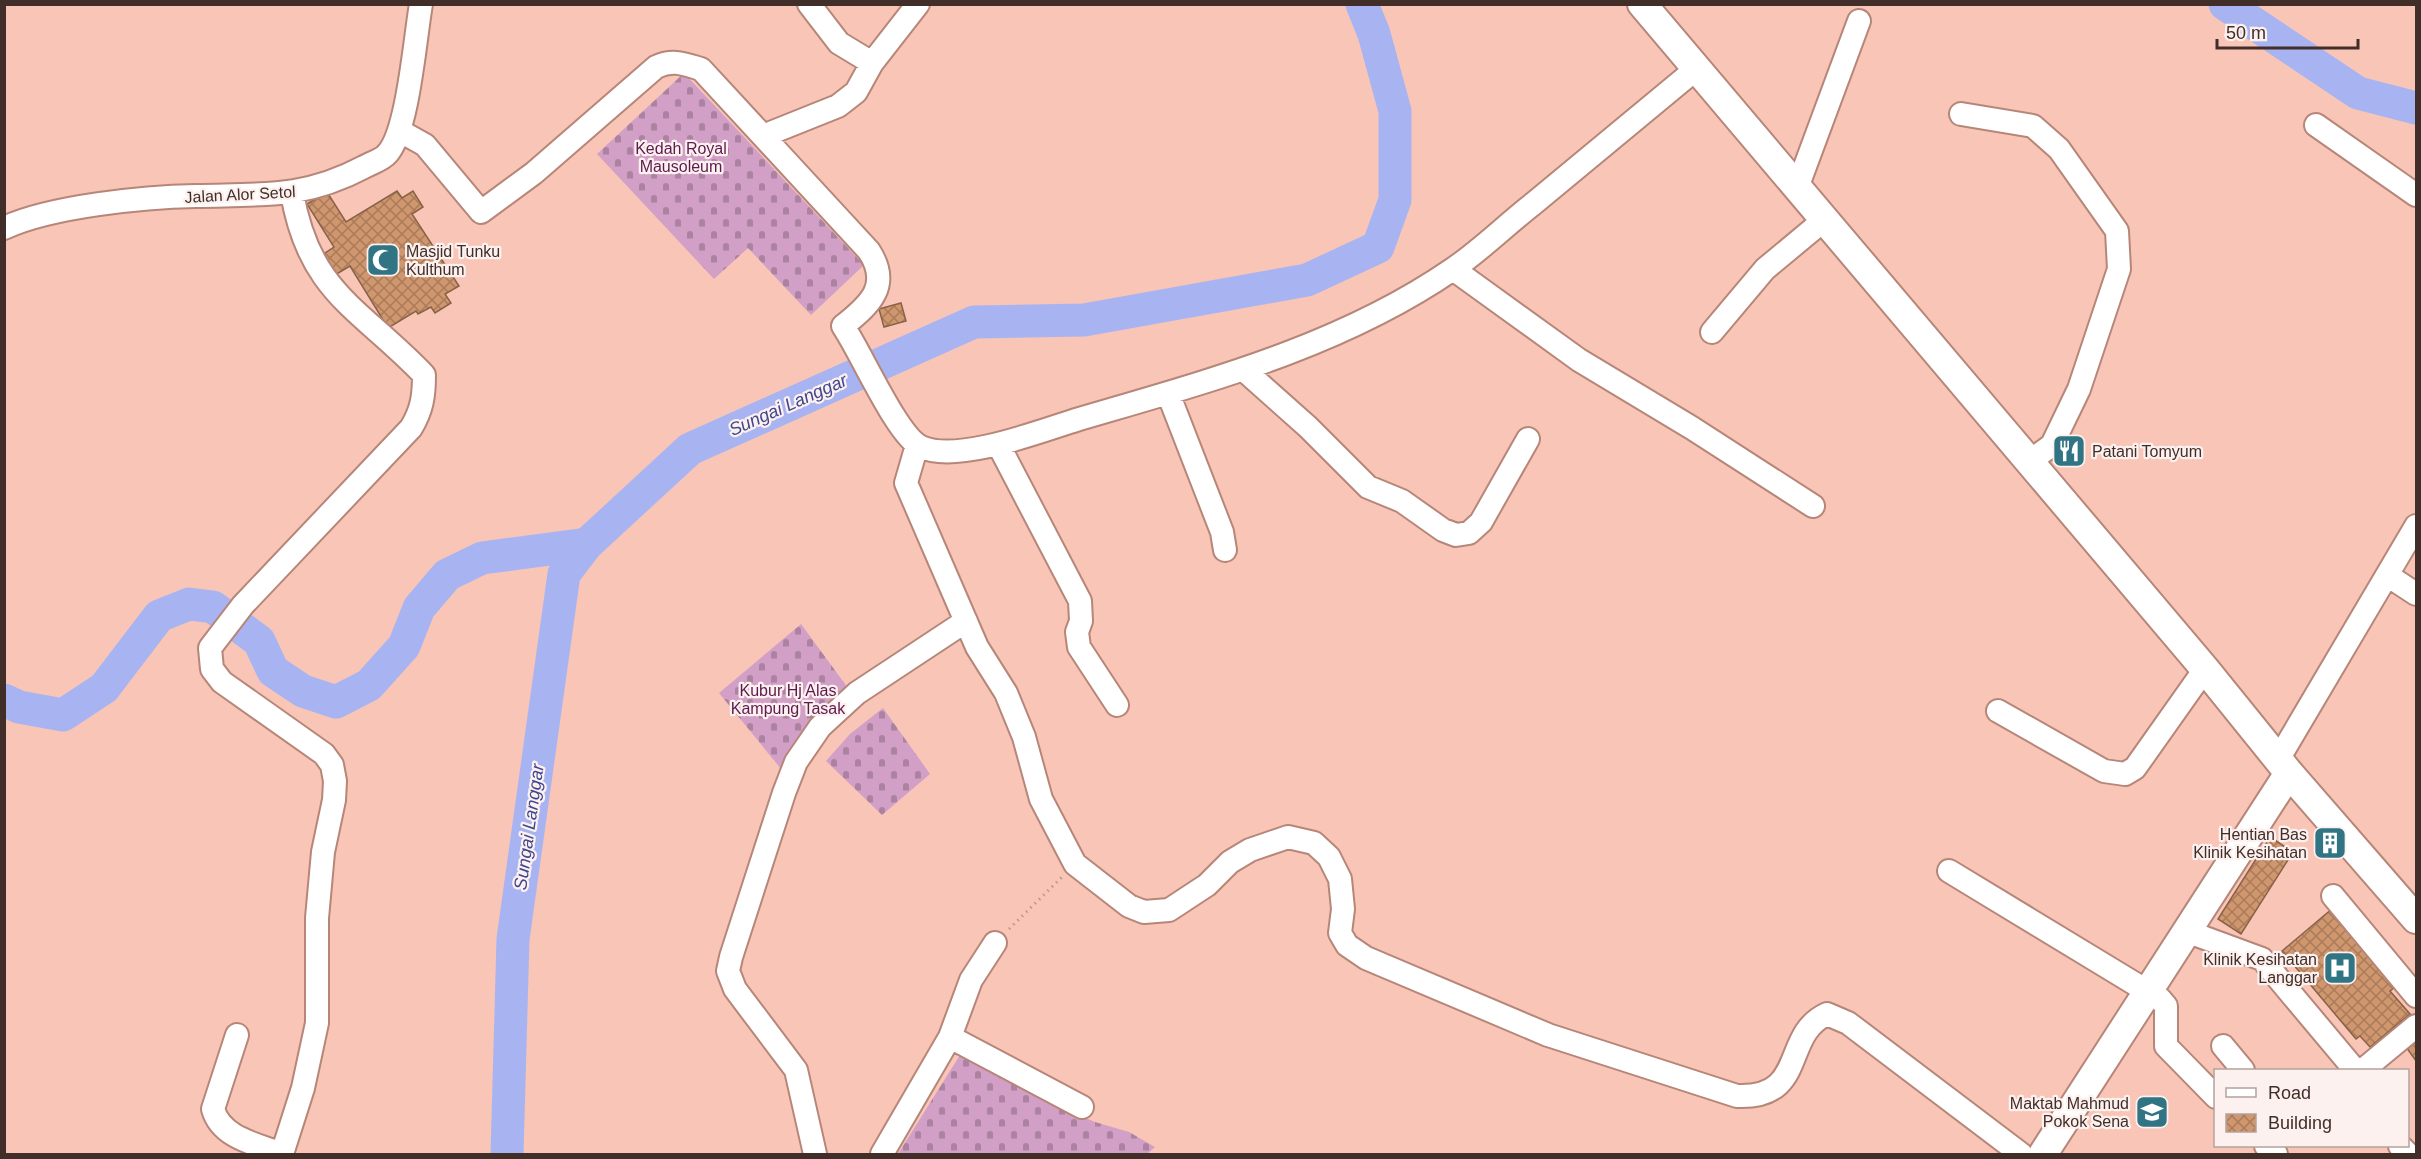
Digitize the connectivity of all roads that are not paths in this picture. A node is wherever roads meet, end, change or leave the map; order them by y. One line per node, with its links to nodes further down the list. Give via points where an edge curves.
1 (421, 4): 10 (street, Jalan Alor Setol)
2 (810, 4): 6 (street, via 839,43)
3 (918, 4): 6 (street)
4 (1642, 4): 7 (main road)
5 (1859, 21): 12 (street)
6 (872, 63): 11 (street, via 856,92 838,105)
7 (1696, 69): 12 (main road); 17 (street)
8 (1961, 114): 24 (street, via 2033,126 2059,149 2117,231 2119,269 2079,389 2052,445)
9 (2316, 125): 14 (street)
10 (400, 131): 11 (street, via 425,145 481,212 534,173 656,66 666,62 701,69); 13 (street, Jalan Alor Setol, via 387,154 346,177)
11 (764, 136): 23 (street, via 869,251 879,267 880,282 874,294 843,326 899,424)
12 (1797, 188): 15 (main road)
13 (292, 193): 16 (street, Jalan Alor Setol, via 181,196 93,206 47,214); 51 (street, via 300,232 313,261 339,296 424,375 423,406 411,428 243,605 210,648 213,669 222,682 324,754 332,765 335,781 317,918 317,1023 303,1088)
14 (2416, 195)
15 (1824, 220): 18 (street, via 1765,269); 24 (main road)
16 (4, 228)
17 (1453, 269): 19 (street, via 1390,307); 25 (street, via 1579,360)
18 (1712, 332)
19 (1244, 370): 20 (street); 21 (street, via 1368,487 1402,501 1456,535 1469,532 1480,522)
20 (1168, 393): 22 (street); 27 (street, via 1222,532)
21 (1528, 439)
22 (998, 444): 23 (street, via 934,452); 32 (street, via 1080,601 1079,647)
23 (917, 445): 30 (street, via 906,483)
24 (2029, 462): 31 (main road)
25 (1813, 507)
26 (2416, 526): 28 (street)
27 (1225, 550)
28 (2387, 575): 29 (street); 34 (street)
29 (2416, 594)
30 (966, 621): 52 (street, via 857,693 820,727 796,762 783,793 731,957 728,971 735,989 796,1070); 54 (street, via 976,647 1006,693 1024,737 1041,799 1075,864 1129,906 1144,912 1169,910 1250,850 1288,837 1314,843 1329,857 1340,879 1340,933 1347,945 1366,958 1548,1035 1737,1096 1758,1097 1772,1090 1784,1078 1809,1026 1827,1014 1848,1023)
31 (2205, 669): 33 (street, via 2126,774 2104,771); 34 (main road)
32 (1117, 705)
33 (1998, 711)
34 (2284, 765): 37 (main road); 38 (main road)
35 (1948, 871): 40 (street)
36 (2333, 896): 41 (street)
37 (2416, 919)
38 (2186, 931): 40 (main road); 47 (street, via 2262,959)
39 (995, 943): 44 (street, via 971,980)
40 (2148, 991): 49 (street, via 2166,1006 2166,1046); 55 (main road)
41 (2416, 996)
42 (2416, 1026): 48 (street)
43 (237, 1035): 51 (street, via 213,1108 216,1119 237,1137)
44 (950, 1037): 50 (street); 53 (street)
45 (2223, 1047): 46 (street)
46 (2241, 1069)
47 (2353, 1069)
48 (2365, 1069)
49 (2214, 1095)
50 (1082, 1107)
51 (282, 1154)
52 (814, 1154)
53 (882, 1155)
54 (2021, 1155)
55 (2043, 1155)

